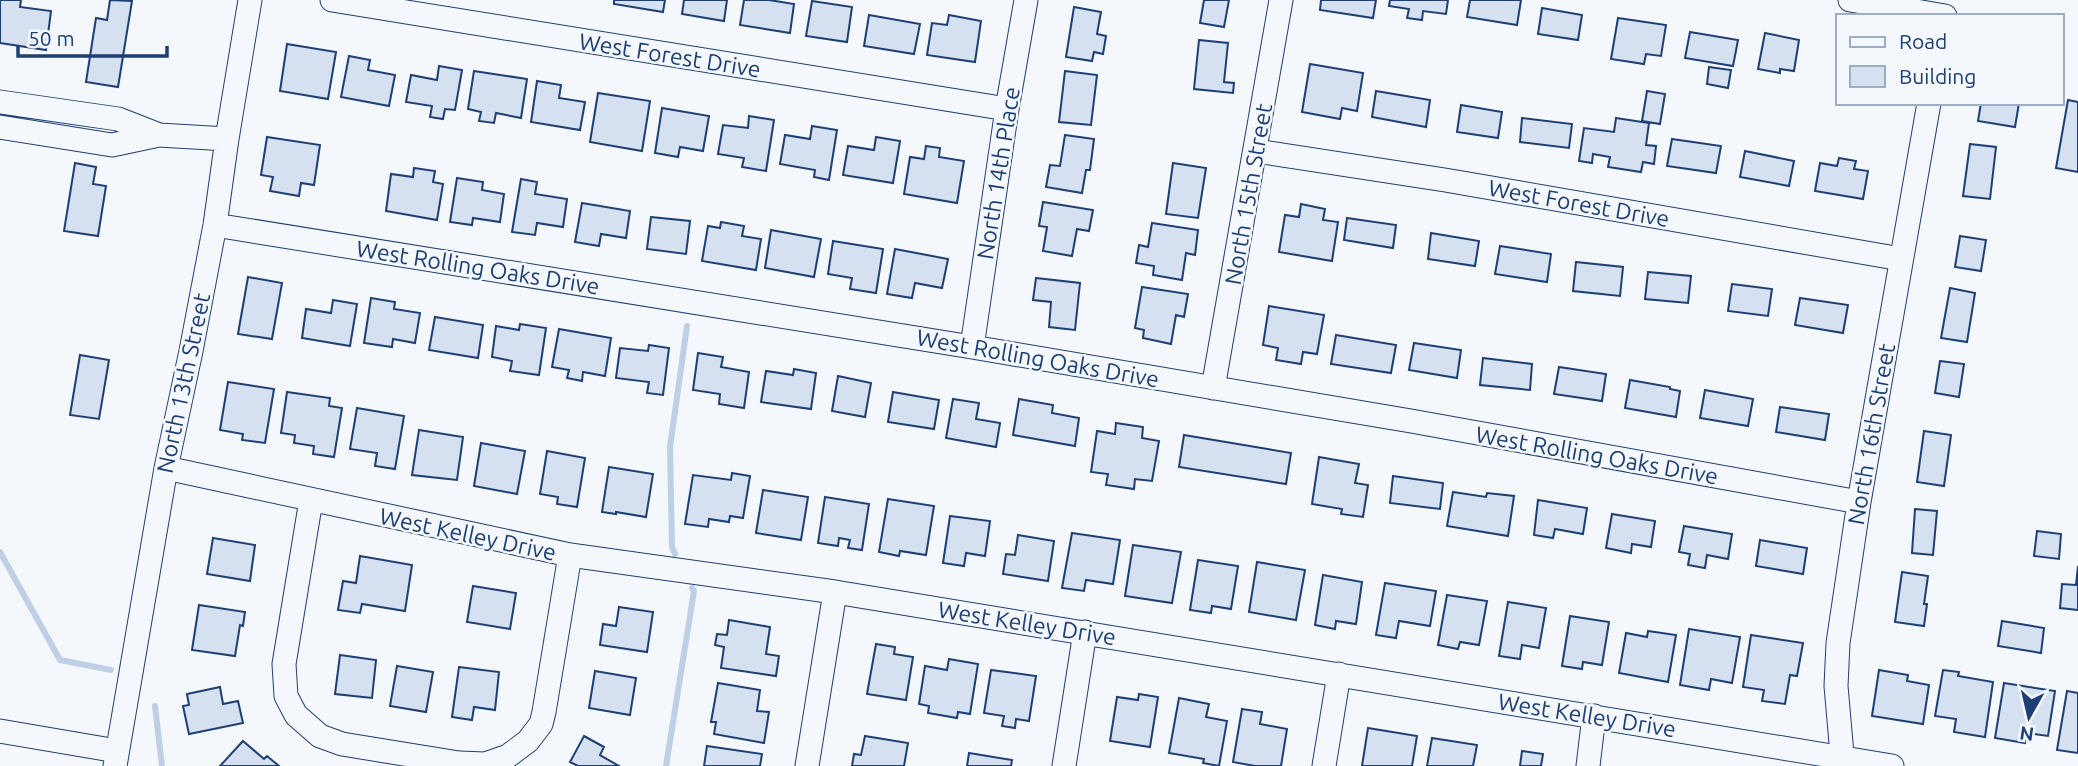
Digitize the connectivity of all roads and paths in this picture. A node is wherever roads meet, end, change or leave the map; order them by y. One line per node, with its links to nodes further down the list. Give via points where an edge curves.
1 (250, 0): 12 (street, North 13th Street)
2 (332, 0): 9 (street, West Forest Drive)
3 (1026, 0): 9 (street, North 14th Place)
4 (1281, 0): 13 (street, North 15th Street)
5 (1850, 0): 6 (street)
6 (1933, 14)
7 (0, 102): 11 (street, via 118,119)
8 (1929, 105): 15 (street, North 16th Street)
9 (1007, 109): 16 (street, North 14th Place)
10 (0, 127): 11 (street, via 112,145)
11 (159, 135): 12 (street)
12 (227, 139): 14 (street, North 13th Street)
13 (1256, 151): 15 (street, West Forest Drive); 17 (street, North 15th Street)
14 (215, 225): 16 (street, West Rolling Oaks Drive); 18 (street, North 13th Street)
15 (1901, 258): 20 (street, North 16th Street)
16 (972, 346): 17 (street, West Rolling Oaks Drive)
17 (1213, 388): 20 (street, West Rolling Oaks Drive)
18 (166, 468): 19 (street, West Kelley Drive); 27 (street, North 13th Street)
19 (311, 500): 21 (street, West Kelley Drive); 21 (street, via 284,687 308,729 331,741 459,763 485,764 518,750 536,733 544,712)
20 (1859, 502): 28 (street, North 16th Street, via 1838,643)
21 (570, 555): 22 (street, West Kelley Drive)
22 (835, 592): 23 (street, West Kelley Drive); 29 (street)
23 (1085, 632): 24 (street, West Kelley Drive); 30 (street)
24 (1339, 674): 25 (street, West Kelley Drive); 31 (street)
25 (1594, 716): 28 (street, West Kelley Drive); 32 (street)
26 (0, 731): 27 (street)
27 (116, 758)
28 (1842, 762): 33 (street, West Kelley Drive)
29 (807, 766)
30 (1064, 766)
31 (1324, 766)
32 (1588, 766)
33 (1892, 766)

